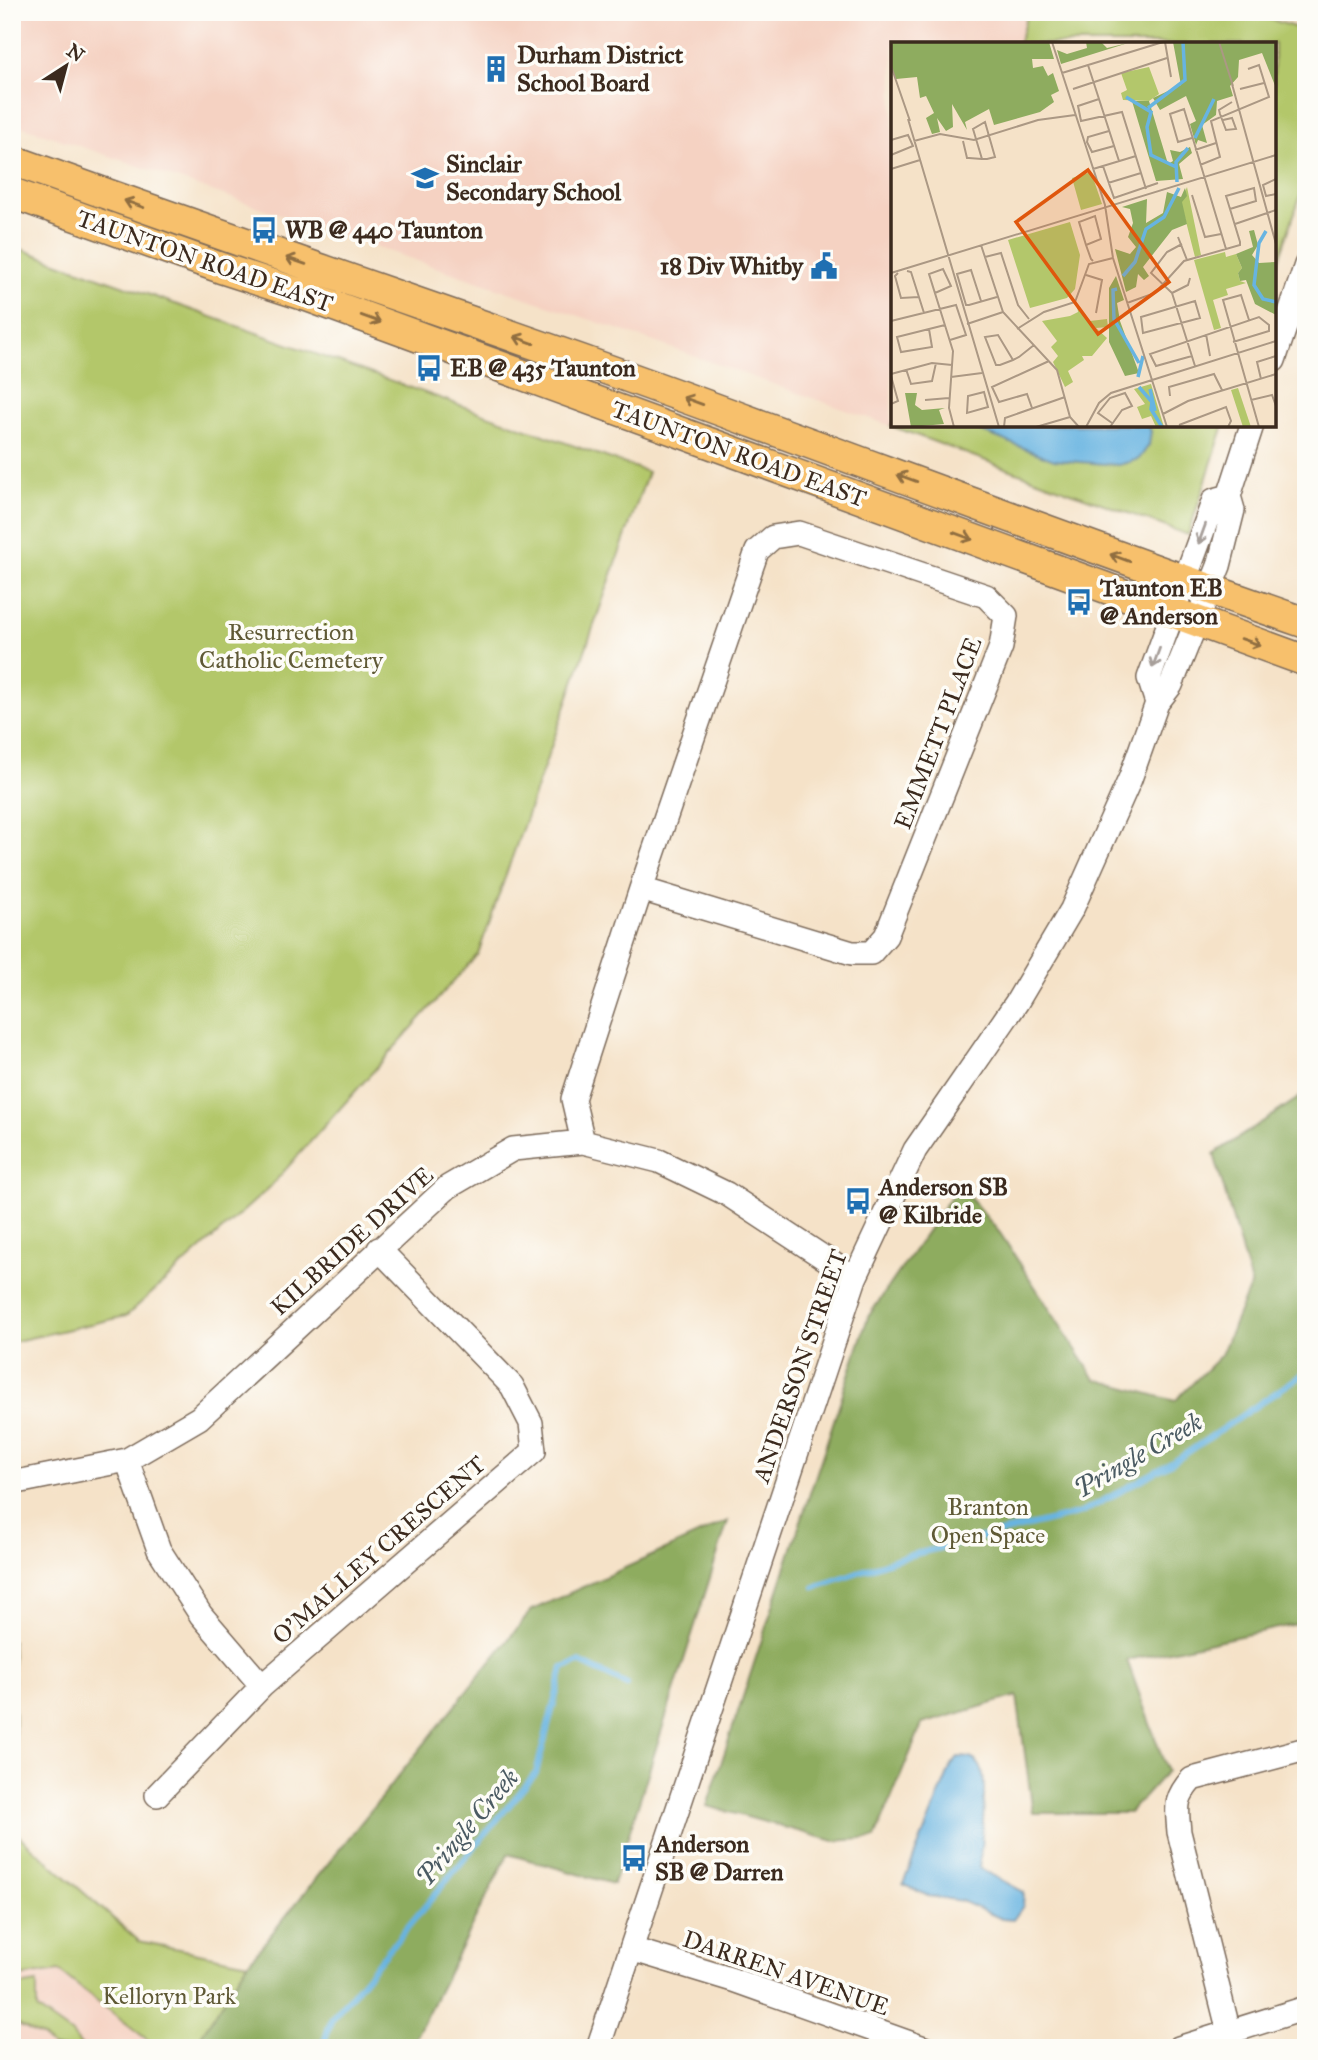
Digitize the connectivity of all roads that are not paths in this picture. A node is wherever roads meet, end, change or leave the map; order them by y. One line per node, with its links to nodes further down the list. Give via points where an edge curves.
1 (12, 160): 6 (main road, TAUNTON ROAD EAST, one-way to 1)
2 (12, 194): 7 (main road, TAUNTON ROAD EAST, one-way to 7, via 307,296)
3 (1306, 265): 4 (street)
4 (1276, 354)
5 (1251, 427): 6 (street, ANDERSON STREET, via 1229,496 1214,500)
6 (1197, 585): 7 (street, ANDERSON STREET); 8 (main road, TAUNTON ROAD EAST)
7 (1185, 618): 9 (main road, TAUNTON ROAD EAST, one-way to 9); 13 (street, ANDERSON STREET, via 1149,678 1157,703 1130,779 1072,909 1017,1002 915,1150)
8 (1306, 623)
9 (1306, 661)
10 (641, 889): 10 (street, EMMETT PLACE, via 757,551 773,537 799,533 986,596 1006,616 1001,647 886,936 871,953 852,953); 11 (street, EMMETT PLACE, via 573,1098)
11 (583, 1142): 12 (street, KILBRIDE DRIVE, via 513,1149 448,1186); 13 (street, KILBRIDE DRIVE, via 659,1161 727,1194)
12 (379, 1249): 14 (street, KILBRIDE DRIVE, via 199,1418); 16 (street, O'MALLEY CRESCENT, via 512,1386 531,1423 534,1451)
13 (855, 1278): 19 (street, ANDERSON STREET)
14 (127, 1460): 15 (street, KILBRIDE DRIVE); 16 (street, via 159,1550 201,1615)
15 (12, 1483)
16 (262, 1686): 18 (street)
17 (1306, 1749): 21 (street, via 1192,1779 1179,1793 1179,1832)
18 (157, 1795)
19 (631, 1949): 22 (street, ANDERSON STREET); 23 (street, DARREN AVENUE)
20 (1306, 2008): 21 (street)
21 (1231, 2041): 24 (street)
22 (598, 2048)
23 (924, 2048)
24 (1179, 2048)

